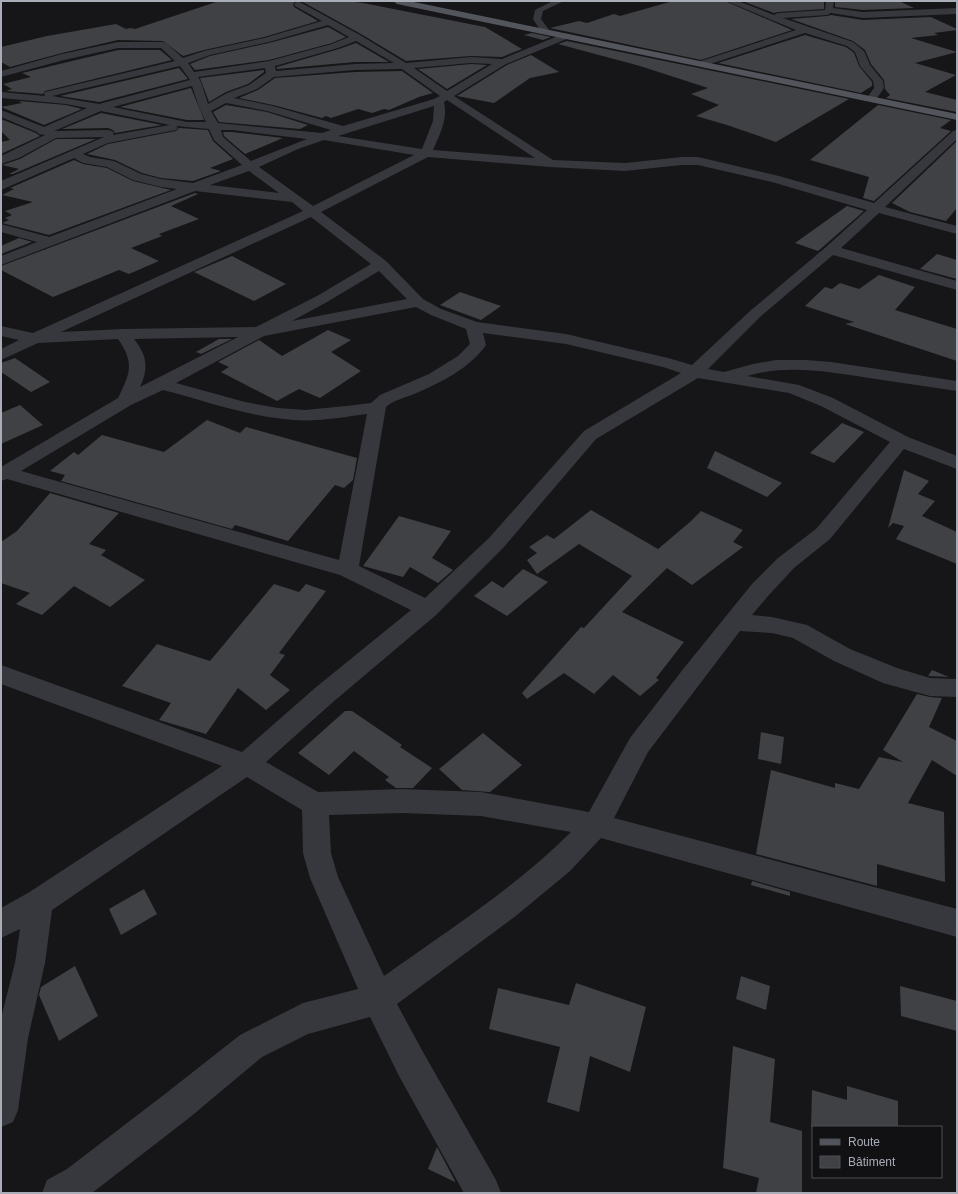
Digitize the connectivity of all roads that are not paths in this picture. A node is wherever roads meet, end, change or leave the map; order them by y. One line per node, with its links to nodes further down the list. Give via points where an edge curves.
1 (309, 1): 8 (street, via 298,4)
2 (396, 1): 10 (main road)
3 (560, 1): 10 (street, via 539,10 537,19)
4 (730, 1): 7 (street)
5 (829, 5): 6 (street, via 863,15); 7 (street, via 827,12)
6 (957, 11)
7 (771, 17): 9 (street)
8 (328, 22): 12 (street); 13 (street, via 266,40 207,53)
9 (805, 30): 15 (street); 24 (street, via 856,48 865,66 878,81 879,88)
10 (545, 31): 11 (main road)
11 (566, 36): 14 (street); 15 (main road)
12 (357, 37): 16 (street); 17 (street)
13 (182, 62): 18 (street, via 163,45 118,45); 19 (street); 21 (street)
14 (503, 62): 16 (street, via 471,60); 23 (street)
15 (701, 64): 24 (main road)
16 (404, 66): 17 (street); 23 (street)
17 (271, 69): 19 (street); 22 (street, via 253,87)
18 (1, 74)
19 (193, 79): 25 (street); 26 (street)
20 (1, 95): 21 (street)
21 (32, 98): 25 (street)
22 (224, 99): 26 (street); 31 (street, via 269,108)
23 (443, 99): 31 (street); 37 (street, via 439,122); 40 (street)
24 (871, 99): 28 (main road)
25 (103, 107): 29 (street); 32 (street, via 63,120)
26 (205, 110): 30 (street)
27 (1, 113): 32 (street)
28 (957, 117)
29 (187, 125): 30 (street); 34 (street)
30 (214, 126): 36 (street); 41 (street, via 218,138)
31 (343, 131): 36 (street)
32 (42, 132): 35 (street)
33 (957, 133): 45 (street)
34 (131, 134): 35 (street); 38 (street, via 104,140)
35 (54, 135): 39 (street)
36 (324, 137): 37 (street); 41 (street)
37 (426, 153): 40 (street); 46 (street)
38 (75, 154): 42 (street); 43 (street, via 87,160 117,167 137,177)
39 (1, 160)
40 (550, 163): 45 (street, via 625,167 698,161 775,179)
41 (250, 166): 43 (street); 44 (street)
42 (1, 186)
43 (195, 187): 44 (street); 49 (street)
44 (297, 199): 46 (street)
45 (875, 208): 48 (street); 50 (street)
46 (312, 212): 52 (street); 59 (street)
47 (1, 228): 49 (street)
48 (957, 230)
49 (51, 242): 51 (street)
50 (831, 250): 53 (street); 61 (street, via 755,314)
51 (1, 261)
52 (381, 264): 54 (street); 57 (street)
53 (957, 286)
54 (418, 302): 55 (street); 57 (street)
55 (473, 326): 61 (street, via 566,339 668,363); 66 (street, via 478,345 474,351 431,380 387,398)
56 (1, 331): 59 (street)
57 (260, 332): 58 (street); 63 (street)
58 (122, 334): 59 (street); 65 (street, via 134,351 140,366)
59 (35, 338): 60 (street)
60 (1, 355)
61 (695, 372): 62 (street); 71 (street, via 590,435 496,543)
62 (724, 377): 64 (street, via 776,365 806,365); 67 (street, via 793,389 827,402)
63 (161, 384): 65 (street); 66 (street, via 241,406 293,414 315,415)
64 (957, 386)
65 (125, 401): 69 (street)
66 (377, 407): 70 (street)
67 (901, 441): 68 (street); 72 (street, via 823,534 786,563 760,590)
68 (957, 463)
69 (4, 474): 70 (street)
70 (348, 570): 71 (street)
71 (428, 609): 75 (street, via 324,694)
72 (736, 622): 74 (street, via 772,625 799,631 842,655 891,676 930,687); 77 (street, via 639,745)
73 (1, 674): 75 (street)
74 (957, 688)
75 (246, 764): 76 (street); 78 (street)
76 (315, 804): 77 (street, via 402,801 481,804); 81 (street, via 317,853 324,878)
77 (596, 825): 79 (street); 81 (street, via 560,862 507,905)
78 (38, 903): 80 (street); 82 (street, via 30,963 12,1038)
79 (957, 923)
80 (1, 924)
81 (378, 999): 83 (street, via 303,1019 251,1046 177,1106); 84 (street)
82 (1, 1110)
83 (60, 1193)
84 (483, 1193)

